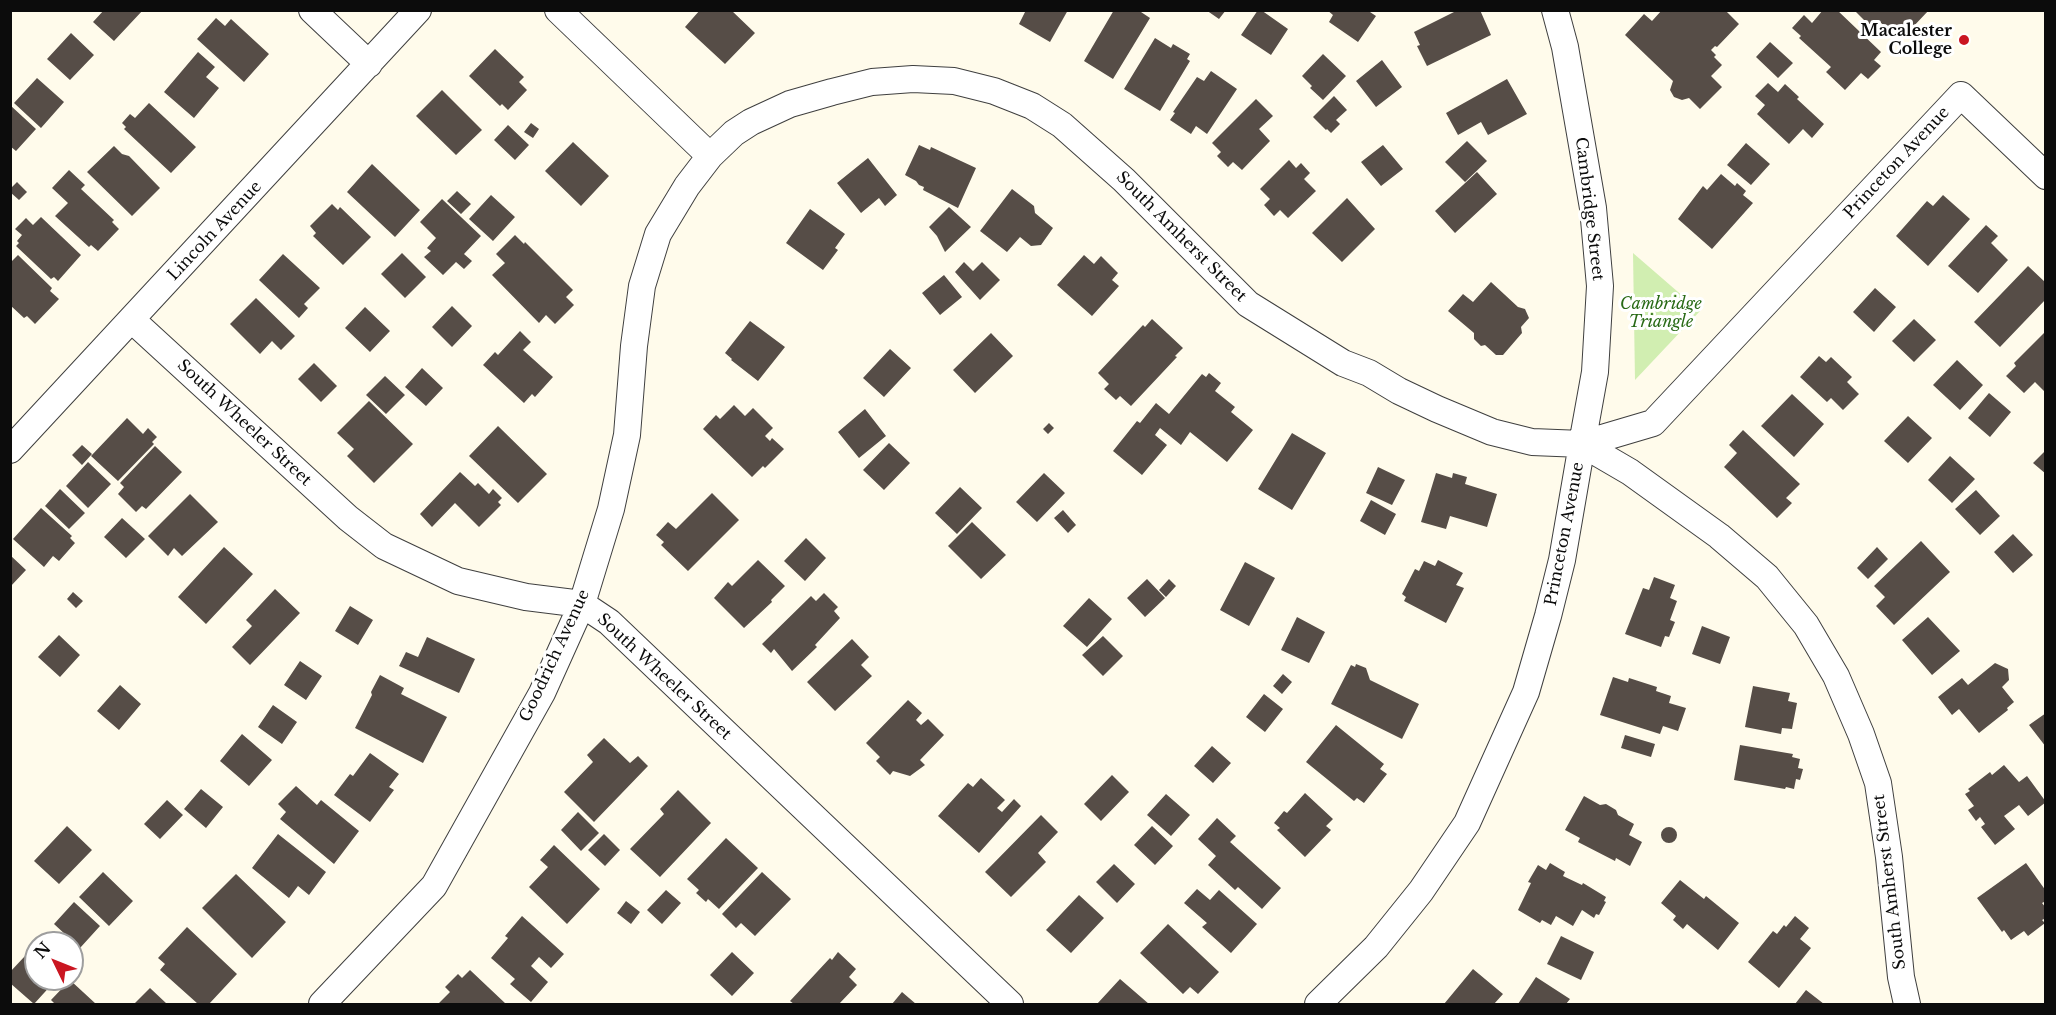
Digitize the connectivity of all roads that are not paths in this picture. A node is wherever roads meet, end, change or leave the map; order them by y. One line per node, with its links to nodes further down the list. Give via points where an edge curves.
1 (312, 10): 5 (street)
2 (418, 10): 5 (street, Lincoln Avenue)
3 (558, 10): 6 (street)
4 (1555, 10): 9 (street, Cambridge Street, via 1565,46 1593,208 1600,286 1595,372)
5 (369, 64): 8 (street, Lincoln Avenue)
6 (710, 156): 9 (street, South Amherst Street, via 751,122 790,104 872,82 954,81 994,91 1032,106 1062,125 1125,180 1248,303 1343,363 1492,432 1532,442); 11 (street, Goodrich Avenue, via 658,234 642,286 627,435 611,509)
7 (2046, 176): 9 (street, Princeton Avenue, via 1961,95 1653,423)
8 (132, 320): 10 (street, Lincoln Avenue); 11 (street, South Wheeler Street, via 348,518 384,546 458,581 526,597)
9 (1582, 444): 14 (street, Princeton Avenue, via 1562,560 1526,692 1467,823 1383,938); 15 (street, South Amherst Street, via 1630,472 1719,536 1767,577 1806,625 1830,666 1878,783)
10 (10, 450)
11 (582, 604): 12 (street, Goodrich Avenue, via 542,693 434,886); 13 (street, South Wheeler Street, via 609,622)
12 (322, 1005)
13 (1010, 1005)
14 (1318, 1005)
15 (1907, 1005)

